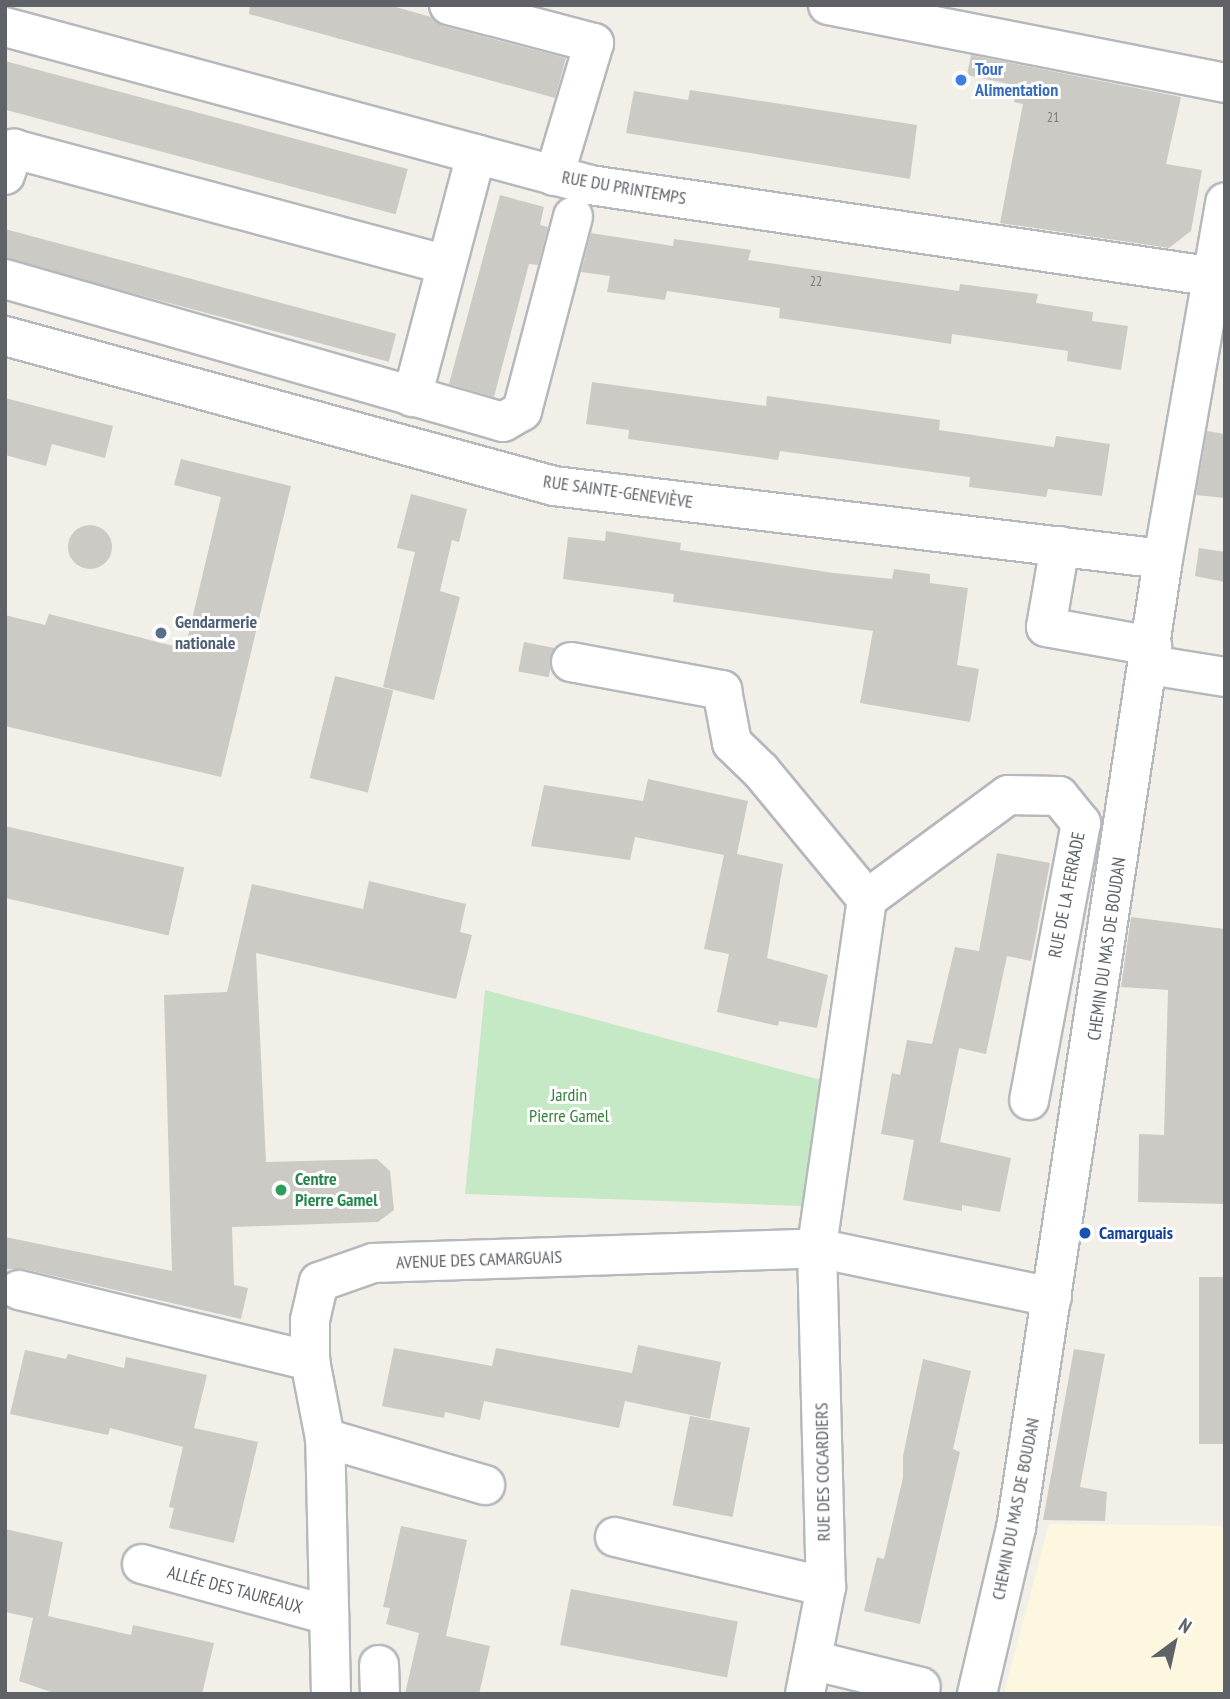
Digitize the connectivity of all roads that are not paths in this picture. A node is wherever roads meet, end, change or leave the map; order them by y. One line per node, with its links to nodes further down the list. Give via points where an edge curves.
1 (449, 5): 7 (street, via 594,43)
2 (828, 5): 4 (street)
3 (5, 27): 5 (street, RUE DU PRINTEMPS)
4 (1225, 83)
5 (476, 154): 7 (street, RUE DU PRINTEMPS); 10 (street)
6 (5, 175): 10 (street, via 14,149)
7 (554, 176): 11 (street, RUE DU PRINTEMPS)
8 (1225, 202): 11 (street, CHEMIN DU MAS DE BOUDAN)
9 (573, 217): 14 (street, via 523,411 503,422)
10 (446, 265): 14 (street)
11 (1214, 277): 16 (street, CHEMIN DU MAS DE BOUDAN)
12 (5, 279): 14 (street)
13 (5, 336): 15 (street, RUE SAINTE-GENEVIÈVE, via 554,486)
14 (412, 397)
15 (1060, 546): 16 (street, RUE SAINTE-GENEVIÈVE); 17 (street, via 1046,627)
16 (1163, 559): 17 (street, CHEMIN DU MAS DE BOUDAN)
17 (1151, 656): 19 (street); 24 (street, CHEMIN DU MAS DE BOUDAN)
18 (570, 662): 20 (street, via 723,690 732,743 761,771)
19 (1225, 677)
20 (867, 899): 21 (street, RUE DE LA FERRADE, via 1008,794 1059,796 1081,823); 22 (street)
21 (1029, 1100)
22 (817, 1248): 24 (street, AVENUE DES CAMARGUAIS); 25 (street, AVENUE DES CAMARGUAIS, via 373,1263 319,1282 310,1320); 30 (street, RUE DES COCARDIERS)
23 (19, 1290): 25 (street)
24 (1052, 1297): 35 (street, CHEMIN DU MAS DE BOUDAN, via 1016,1528)
25 (310, 1361): 26 (street, AVENUE DES CAMARGUAIS)
26 (325, 1438): 27 (street); 31 (street, AVENUE DES CAMARGUAIS)
27 (485, 1485)
28 (615, 1537): 30 (street)
29 (142, 1564): 31 (street, ALLÉE DES TAUREAUX)
30 (826, 1587): 32 (street, RUE DES COCARDIERS)
31 (329, 1615): 34 (street, AVENUE DES CAMARGUAIS)
32 (809, 1677): 33 (street)
33 (921, 1687)
34 (331, 1694)
35 (977, 1694)

